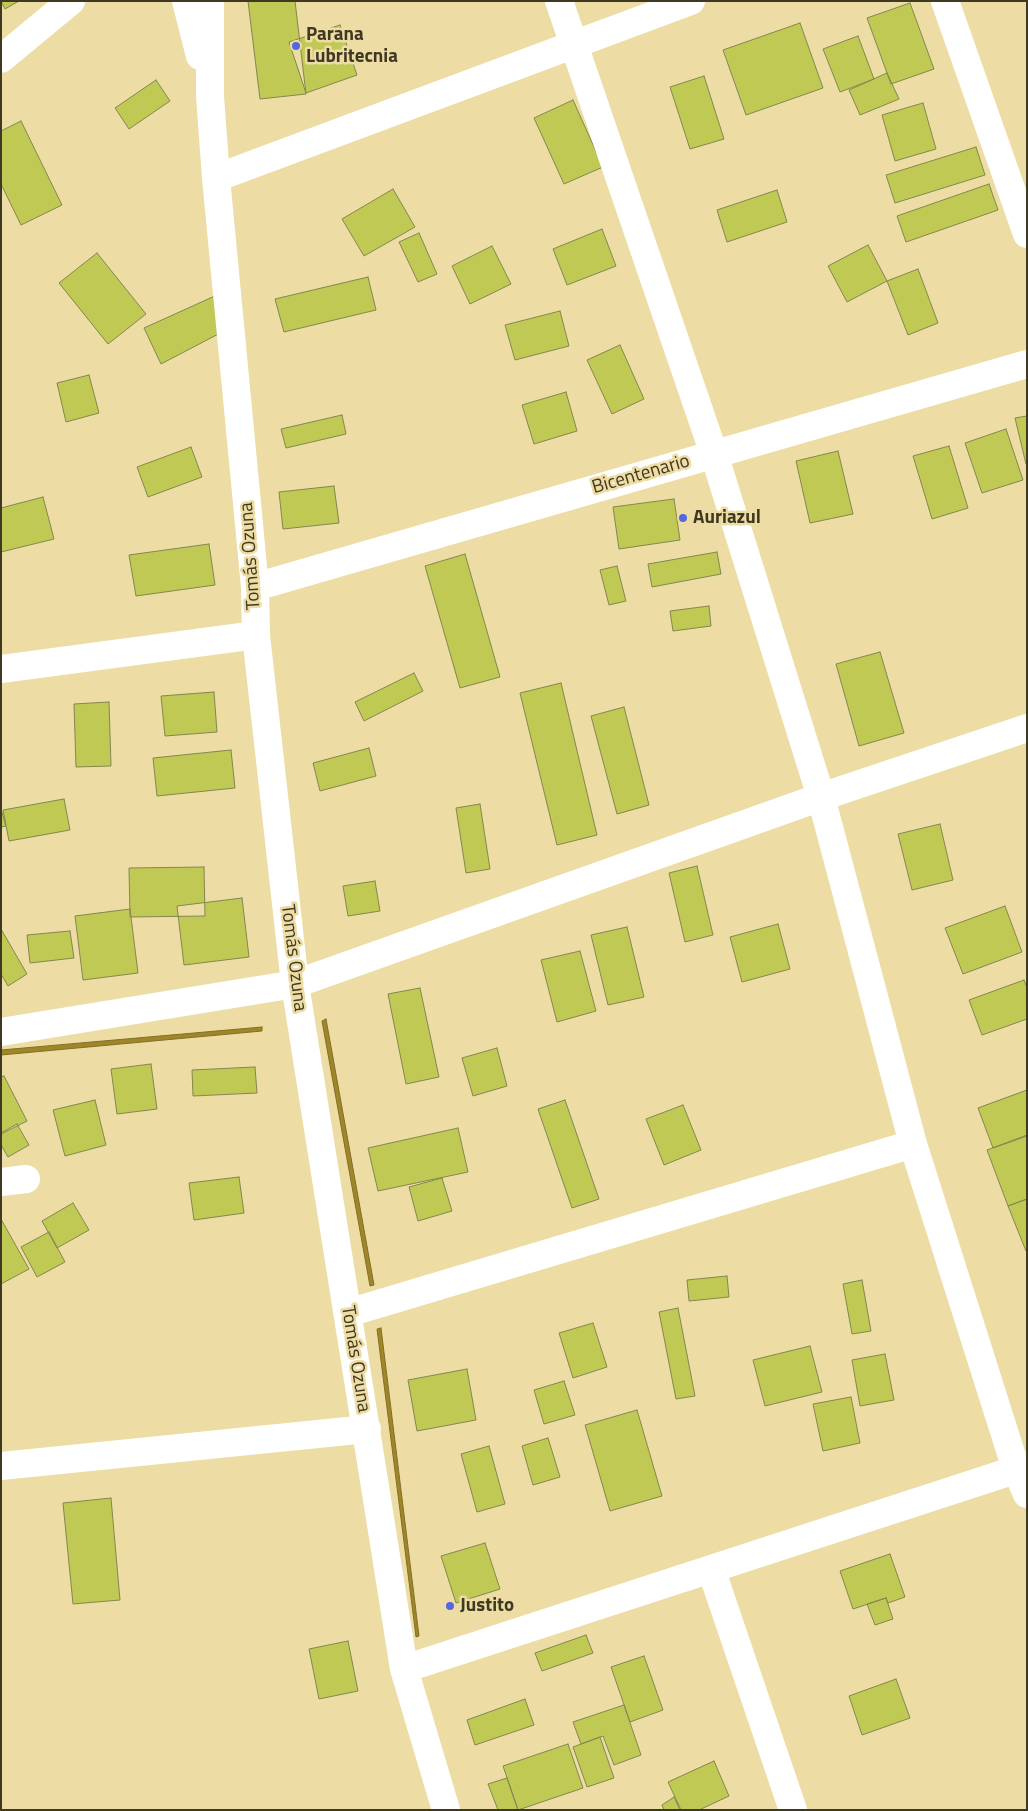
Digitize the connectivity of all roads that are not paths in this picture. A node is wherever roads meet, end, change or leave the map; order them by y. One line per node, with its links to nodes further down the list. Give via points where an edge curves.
1 (71, 1): 8 (street)
2 (186, 1): 9 (street, Tomás Ozuna)
3 (210, 1): 9 (street, Tomás Ozuna)
4 (559, 1): 7 (street)
5 (690, 1): 7 (street)
6 (944, 1): 11 (street)
7 (575, 45): 10 (street); 13 (street)
8 (1, 59)
9 (210, 96): 10 (street, Tomás Ozuna)
10 (216, 178): 14 (street, Tomás Ozuna)
11 (1027, 234)
12 (1027, 364): 13 (street, Bicentenario)
13 (714, 454): 14 (street, Bicentenario); 18 (street)
14 (255, 587): 15 (street, Tomás Ozuna)
15 (256, 635): 16 (street); 19 (street, Tomás Ozuna)
16 (1, 669)
17 (1027, 728): 18 (street)
18 (820, 797): 19 (street); 21 (street)
19 (295, 984): 20 (street); 22 (street, Tomás Ozuna)
20 (1, 1032)
21 (913, 1144): 22 (street); 25 (street)
22 (348, 1312): 23 (street, Tomás Ozuna)
23 (367, 1429): 24 (street); 28 (street, Tomás Ozuna)
24 (1, 1466)
25 (1022, 1468): 26 (street); 27 (street)
26 (1027, 1494)
27 (711, 1569): 28 (street); 30 (street)
28 (404, 1669): 29 (street, Tomás Ozuna)
29 (446, 1810)
30 (793, 1810)

